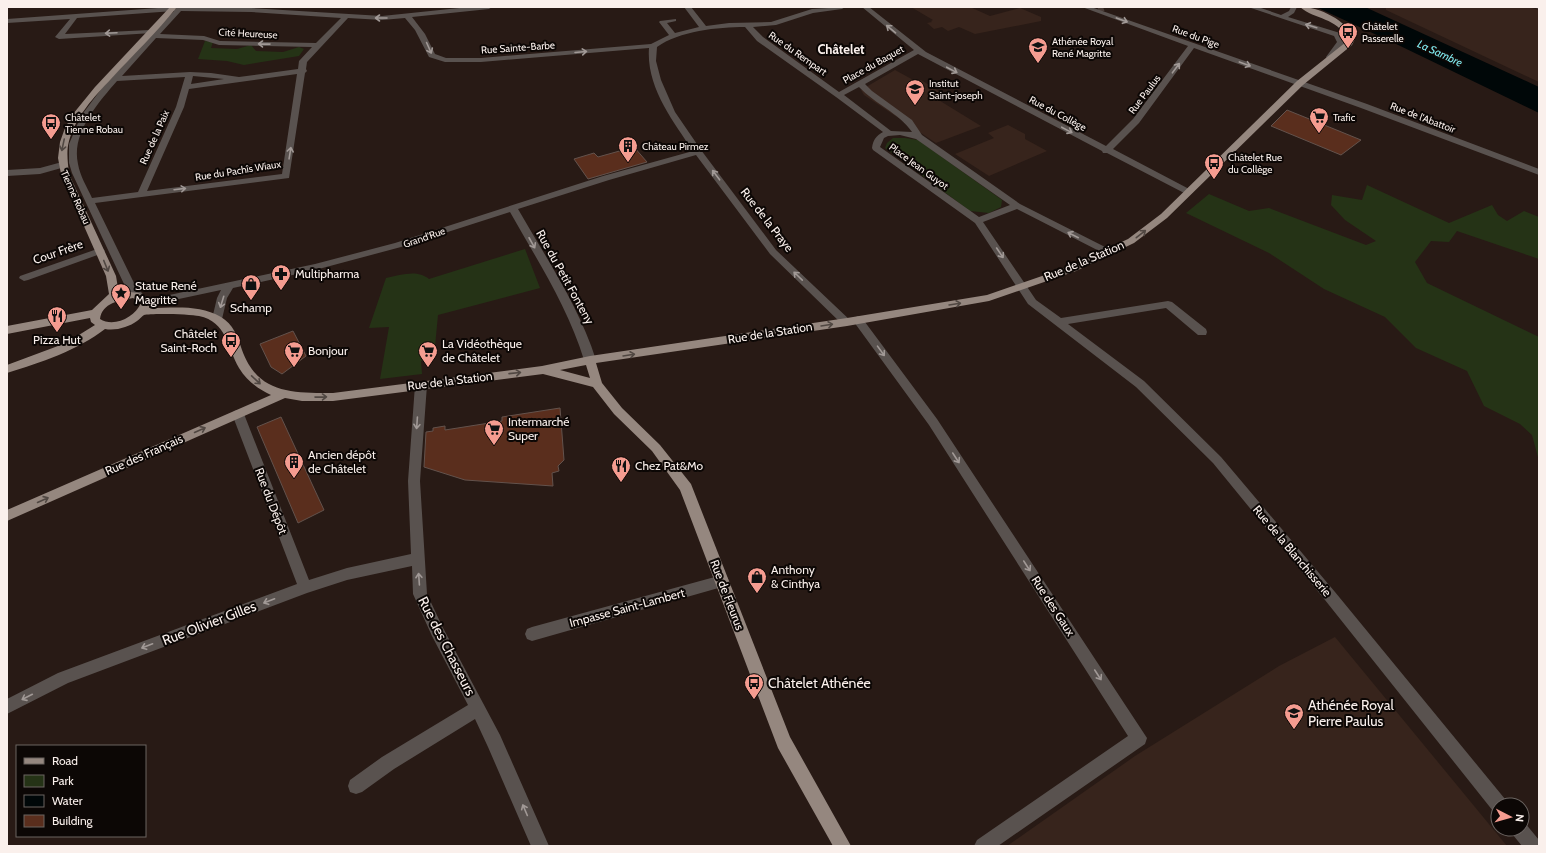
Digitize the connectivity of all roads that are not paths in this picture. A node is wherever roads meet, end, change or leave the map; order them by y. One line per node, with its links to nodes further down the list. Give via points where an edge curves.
1 (489, 7): 10 (street)
2 (687, 7): 19 (street)
3 (842, 7): 11 (street)
4 (865, 7): 25 (street, Rue du Collège, one-way to 4)
5 (1085, 7): 23 (street, Rue du Pige, one-way to 23)
6 (1251, 7): 15 (street)
7 (1294, 7): 15 (street, via 1292,12)
8 (1303, 7): 26 (main road, Rue de la Station, via 1337,23 1349,33 1351,39 1344,48)
9 (177, 8): 12 (street); 13 (street); 20 (main road, Tienne Robau)
10 (461, 8): 14 (street)
11 (816, 9): 18 (street, via 772,24)
12 (75, 16): 17 (street); 20 (street, Cité Heureuse, one-way to 12, via 111,33 59,37)
13 (346, 16): 14 (street, one-way to 13); 22 (street, Rue du Pachîs Wiaux)
14 (407, 16): 24 (street, Rue Sainte-Barbe, one-way to 24, via 413,21 432,55 445,60 481,60)
15 (1282, 17): 26 (street, one-way to 15, via 1341,42 1337,34)
16 (674, 20): 21 (street, via 662,22)
17 (7, 21)
18 (748, 26): 19 (street, via 728,25); 34 (street, Rue du Rempart, via 760,39)
19 (705, 29): 21 (street)
20 (153, 34): 22 (street, Cité Heureuse, one-way to 20, via 219,43 204,38); 29 (street, Tienne Robau); 39 (main road, Tienne Robau, one-way to 39, via 86,102 73,120 63,146)
21 (674, 36): 24 (street)
22 (317, 45): 27 (street, Rue du Pachîs Wiaux, via 303,61)
23 (1193, 45): 32 (street, Rue du Pige, one-way to 32); 37 (street, Rue Paulus, one-way to 23, via 1136,121)
24 (653, 46): 38 (street, Rue de la Praye, via 652,61 657,80 671,112)
25 (917, 51): 31 (street, Place du Baquet); 37 (street, Rue du Collège, one-way to 37)
26 (1330, 57): 32 (main road, Rue de la Station)
27 (303, 71): 30 (street); 43 (street, Rue du Pachîs Wiaux, one-way to 27, via 286,176)
28 (190, 74): 29 (street); 30 (street); 33 (street, Rue de la Paix)
29 (116, 79): 44 (street, Tienne Robau, via 85,116 73,144 73,163)
30 (241, 80): 33 (street)
31 (860, 83): 34 (street, Place du Baquet); 36 (street, via 869,94 909,122)
32 (1300, 83): 40 (street, Rue de l'Abattoir); 42 (main road, Rue de la Station)
33 (186, 88): 43 (street, Rue de la Paix)
34 (839, 95): 35 (street, Rue du Rempart)
35 (889, 133): 36 (street, Place Jean Guyot, via 905,132); 47 (street, Place Jean Guyot, via 880,137 876,148)
36 (919, 137): 45 (street, Place Jean Guyot)
37 (1106, 151): 42 (street, Rue du Collège)
38 (698, 152): 46 (street, Grand'Rue, via 606,178); 57 (street, Rue de la Praye, one-way to 38, via 773,252)
39 (62, 165): 41 (street, via 40,171); 48 (main road, Tienne Robau)
40 (1539, 172)
41 (7, 174)
42 (1188, 192): 49 (main road, Rue de la Station, one-way to 42, via 1131,241 1164,216)
43 (141, 195): 44 (street, Rue du Pachîs Wiaux)
44 (90, 201): 54 (street, Tienne Robau, via 129,284)
45 (1017, 206): 47 (street); 49 (street, Place Jean Guyot, one-way to 45)
46 (513, 209): 51 (street, Grand'Rue, via 398,245); 62 (street, Rue du Petit Fonteny, one-way to 62, via 569,306)
47 (978, 221): 52 (street, Rue de la Blanchisserie, one-way to 52)
48 (100, 251): 50 (street, Cour Frère); 53 (main road, Tienne Robau, one-way to 53, via 114,289)
49 (1108, 252): 52 (main road, Rue de la Station, via 1072,269)
50 (24, 278)
51 (229, 286): 54 (street, Grand'Rue); 56 (street, one-way to 56, via 222,298)
52 (1022, 286): 57 (main road, Rue de la Station, one-way to 52, via 989,298); 58 (street, Rue de la Blanchisserie, via 1032,302)
53 (109, 301): 54 (main road, via 125,296); 55 (main road)
54 (142, 304): 56 (main road, via 204,314); 59 (main road, via 136,317 119,324)
55 (96, 313): 59 (main road, via 95,320); 60 (main road)
56 (217, 319): 67 (main road, Rue de la Station, one-way to 67, via 232,336 239,356 252,376 264,388)
57 (852, 321): 62 (main road, Rue de la Station, one-way to 57); 81 (street, Rue des Gaux, one-way to 81, via 933,422 1139,738)
58 (1060, 322): 61 (street, via 1168,304); 77 (street, Rue de la Blanchisserie, via 1140,384 1217,460)
59 (103, 325): 63 (main road, via 92,335 73,344)
60 (7, 330)
61 (1202, 332)
62 (590, 358): 64 (main road, Rue de la Station); 65 (main road, Rue de Fleurus)
63 (7, 369)
64 (542, 370): 65 (main road); 66 (main road, Rue de la Station, one-way to 64)
65 (597, 384): 71 (main road, Rue de Fleurus, via 618,411 656,448 686,488)
66 (421, 385): 67 (main road, Rue de la Station, one-way to 66, via 333,396); 70 (street, Rue des Chasseurs, one-way to 70, via 414,480)
67 (282, 395): 68 (main road, Rue des Français)
68 (238, 414): 69 (main road, Rue des Français, one-way to 68); 72 (street, Rue du Dépôt)
69 (7, 516)
70 (417, 559): 72 (street, Rue Olivier Gilles, via 347,574); 75 (street, Rue des Chasseurs, one-way to 70, via 420,594)
71 (722, 581): 73 (street, Impasse Saint-Lambert); 80 (main road, Rue de Fleurus, via 784,742)
72 (305, 587): 74 (street, Rue Olivier Gilles, one-way to 74, via 63,678)
73 (532, 634)
74 (7, 707)
75 (478, 708): 76 (street); 79 (street, Rue des Chasseurs, one-way to 75)
76 (356, 786)
77 (1493, 797)
78 (1525, 837): 82 (street)
79 (540, 846)
80 (842, 846)
81 (983, 846)
82 (1533, 846)

